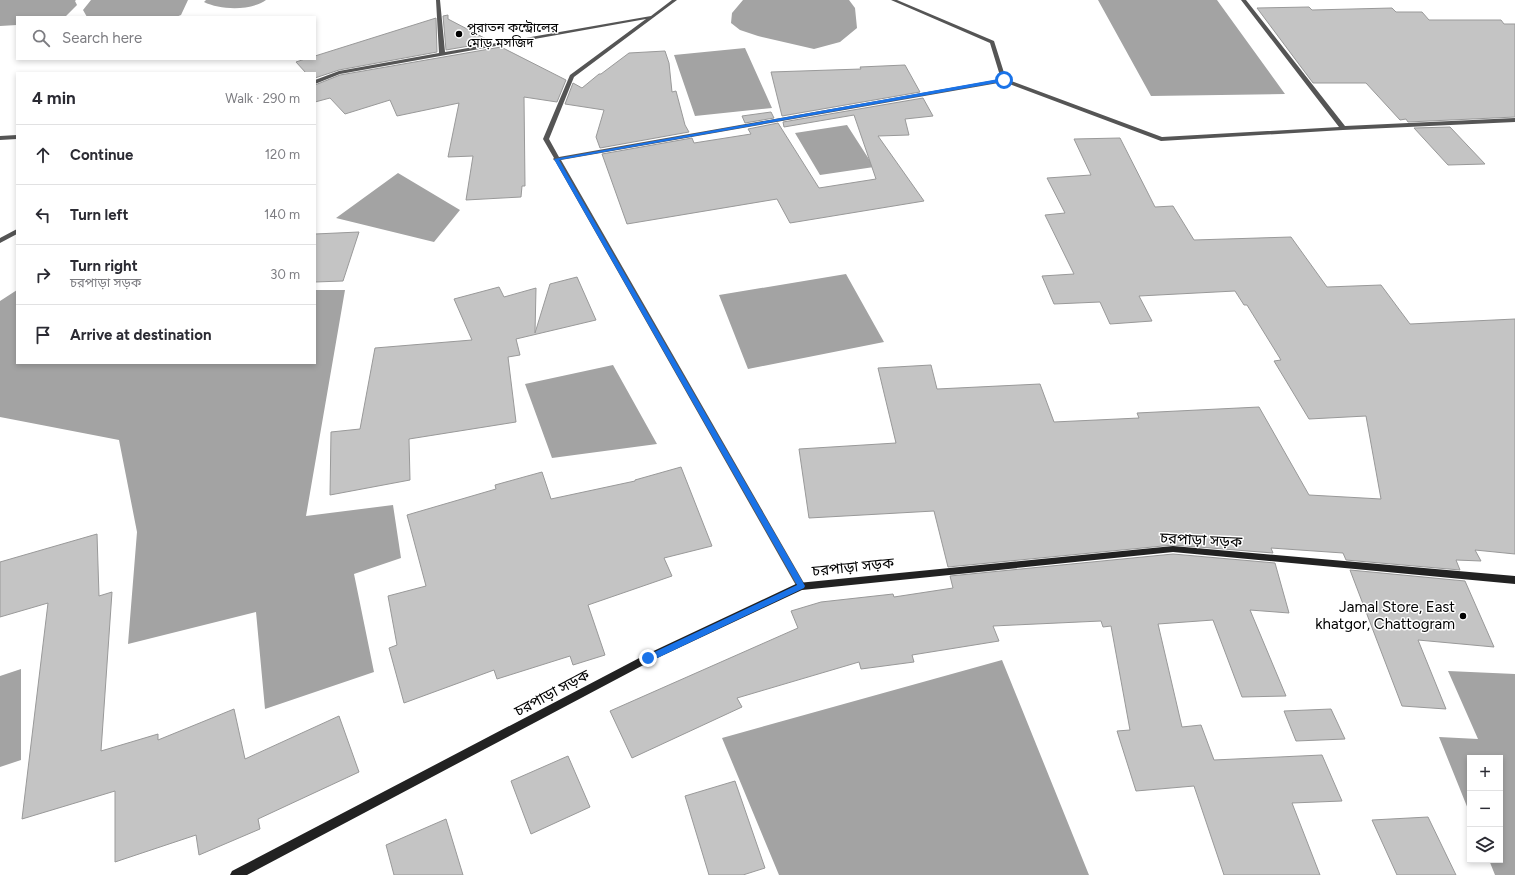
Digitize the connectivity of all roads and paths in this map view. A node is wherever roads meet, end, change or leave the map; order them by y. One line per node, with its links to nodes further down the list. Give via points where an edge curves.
1 (438, 0): 6 (street)
2 (675, 0): 5 (street)
3 (893, 0): 7 (street, via 992,42)
4 (1243, 0): 10 (street)
5 (652, 16): 6 (street); 13 (street, via 572,76 546,139)
6 (442, 54): 8 (street, via 339,73)
7 (1004, 80): 10 (street, via 1162,139); 13 (street)
8 (316, 82)
9 (1515, 120): 10 (street)
10 (1343, 128)
11 (16, 137): 12 (street)
12 (0, 138)
13 (556, 159): 17 (street)
14 (16, 233): 15 (street)
15 (0, 241)
16 (1515, 580): 17 (street, চরপাড়া সড়ক, via 1173,549)
17 (801, 586): 18 (street, চরপাড়া সড়ক, via 648,658)
18 (236, 875)

